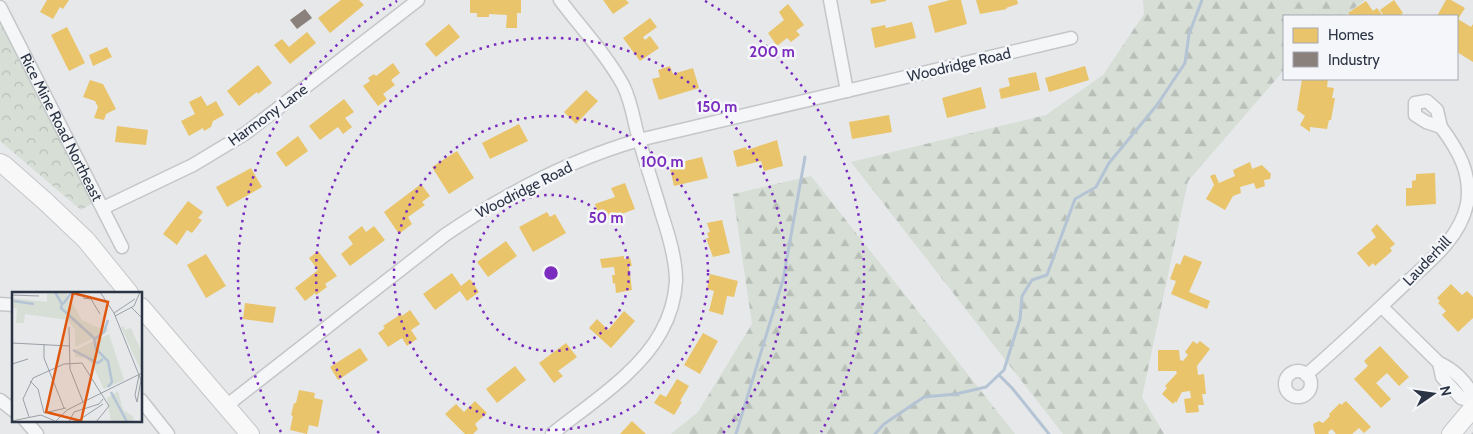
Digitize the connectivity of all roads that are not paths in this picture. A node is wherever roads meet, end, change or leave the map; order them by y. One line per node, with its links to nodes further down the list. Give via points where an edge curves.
1 (418, 0): 10 (street, Harmony Lane, via 246,133 193,165)
2 (560, 0): 8 (street, via 609,62 628,94)
3 (830, 0): 6 (street)
4 (0, 6): 10 (street, Rice Mine Road Northeast)
5 (1071, 38): 6 (street, Woodridge Road)
6 (847, 91): 8 (street, Woodridge Road)
7 (1441, 127): 13 (street, Lauderhill, via 1466,168 1466,206 1457,229 1434,258)
8 (639, 140): 21 (street, Woodridge Road, via 558,170 476,213); 28 (street, via 671,244 676,281 672,306 656,341 640,362)
9 (1, 163): 12 (main road, via 86,240)
10 (104, 208): 11 (street, Rice Mine Road Northeast)
11 (122, 247)
12 (128, 292)
13 (1382, 307): 15 (street); 16 (street, Lauderhill)
14 (142, 308): 21 (main road)
15 (1439, 363): 17 (street, via 1452,369); 20 (street, via 1442,377 1461,398)
16 (1306, 375)
17 (1473, 396)
18 (0, 400): 23 (street)
19 (142, 401): 26 (street)
20 (1473, 402)
21 (226, 406): 27 (main road)
22 (1473, 408): 29 (main road)
23 (12, 409)
24 (27, 422): 25 (street)
25 (38, 434)
26 (168, 434)
27 (250, 434)
28 (552, 434)
29 (1450, 434)

